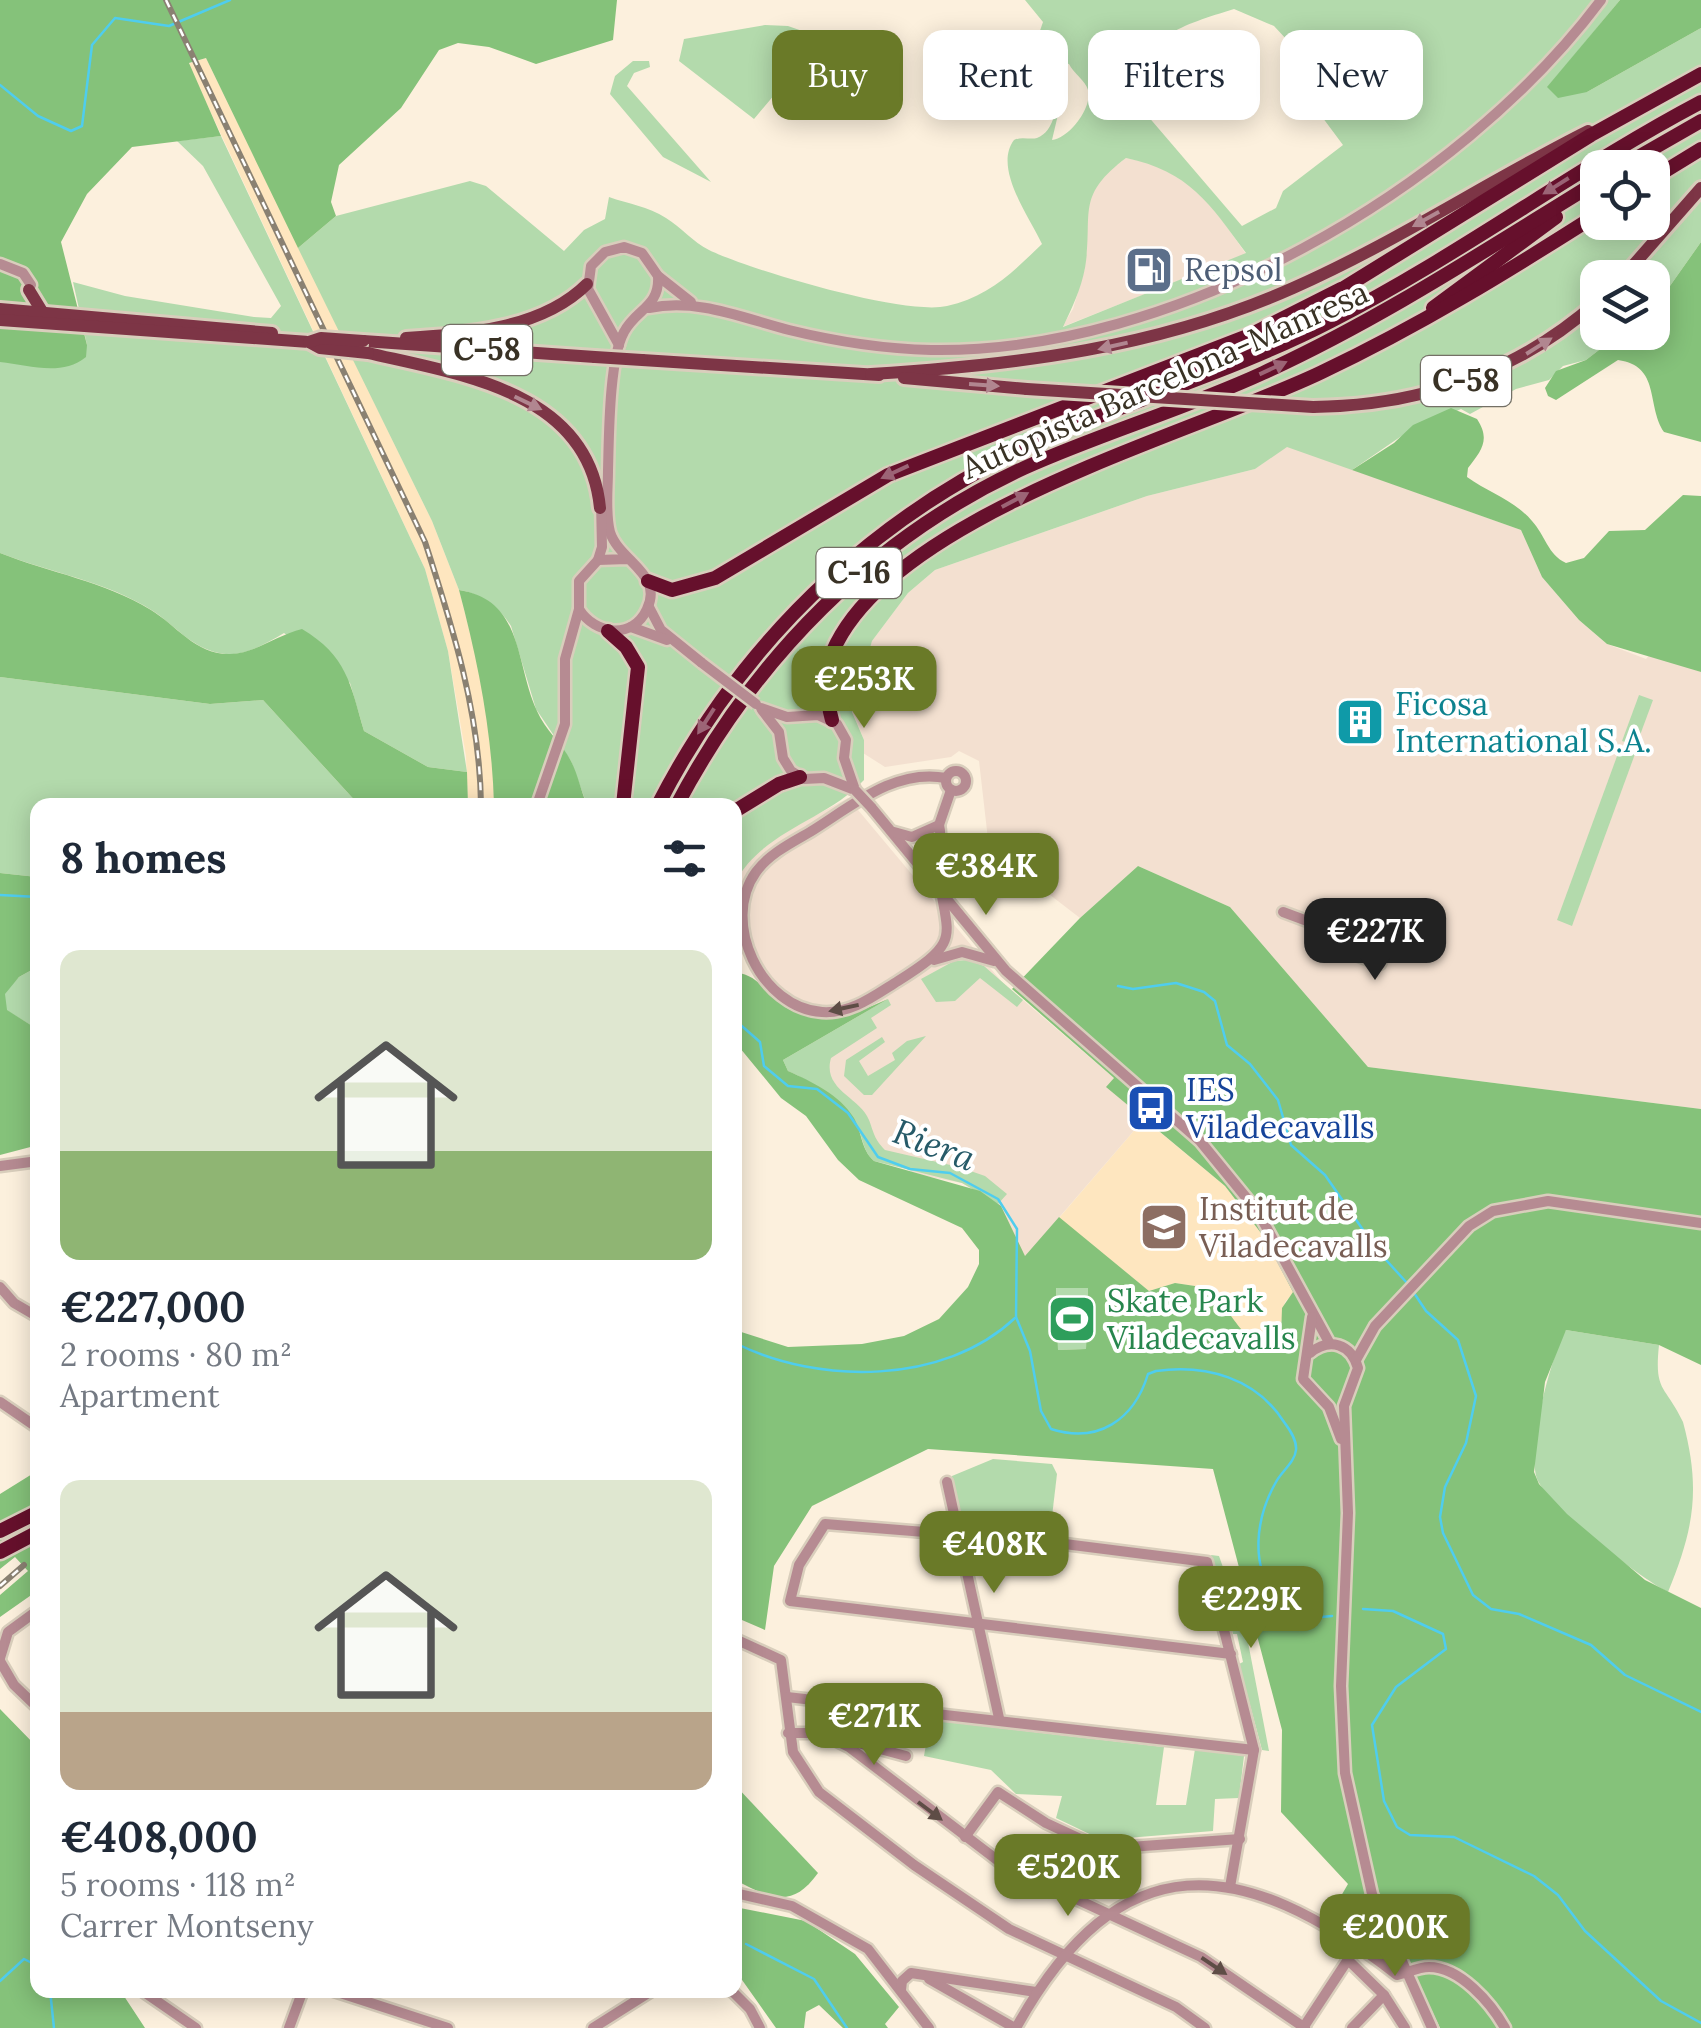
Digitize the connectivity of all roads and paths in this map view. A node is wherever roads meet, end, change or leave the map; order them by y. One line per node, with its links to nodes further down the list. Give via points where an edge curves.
1 (1602, 0): 19 (street, via 1507,102 1446,153 1360,212 1180,303 1066,338 930,350 814,336)
2 (1701, 74): 3 (highway)
3 (1666, 91): 18 (highway); 33 (main road, one-way to 33, via 1329,271 1207,321 1076,354)
4 (1701, 102): 34 (highway, Autopista Barcelona-Manresa / C-16, one-way to 34, via 1328,323)
5 (1701, 121): 6 (highway)
6 (1650, 150)
7 (1701, 150): 8 (highway)
8 (1670, 168)
9 (1701, 188): 13 (main road)
10 (1580, 194): 59 (highway, Autopista Barcelona-Manresa / C-16, one-way to 10, via 721,728 773,660 825,604 911,533 1021,470 1244,381 1380,316)
11 (1580, 197): 29 (highway)
12 (1580, 225): 29 (highway)
13 (1638, 260)
14 (0, 264): 17 (street, via 23,274)
15 (658, 276): 16 (street, via 642,252 619,247 597,258); 19 (street); 21 (street)
16 (587, 284): 24 (street); 32 (main road, via 558,307 505,325)
17 (30, 288): 20 (main road, via 21,302); 22 (main road); 23 (main road)
18 (1341, 289): 34 (highway, via 1250,344 1093,411); 39 (highway, one-way to 39, via 1250,335 888,474 715,578 672,590)
19 (695, 304): 21 (street)
20 (0, 307): 22 (main road, C-58)
21 (649, 308): 26 (street)
22 (40, 312): 23 (main road, C-58); 28 (main road)
23 (63, 313): 30 (main road, C-58, via 272,332)
24 (603, 313): 26 (street); 31 (street)
25 (1580, 315): 33 (main road, C-58, one-way to 25, bridge, via 1364,405 1441,391 1538,348)
26 (638, 316): 31 (street)
27 (0, 320): 28 (main road, C-58)
28 (114, 327): 30 (main road, C-58)
29 (1400, 332): 48 (highway, one-way to 29, via 825,685 839,640 878,593 929,551 1035,490 1276,394)
30 (281, 341): 32 (main road, C-58, bridge, via 322,338)
31 (619, 345): 35 (street)
32 (370, 346): 33 (main road, C-58, bridge); 36 (main road, one-way to 36, via 487,385 553,416 588,455)
33 (871, 374)
34 (1071, 427): 58 (highway, Autopista Barcelona-Manresa / C-16, one-way to 58, via 953,485 893,524 814,590 732,683)
35 (608, 469): 36 (street); 37 (street, via 609,526)
36 (600, 508): 38 (street)
37 (627, 559): 38 (street); 39 (street)
38 (598, 560): 41 (street, via 578,581)
39 (648, 582): 40 (street)
40 (648, 606): 42 (street); 44 (street)
41 (579, 609): 43 (street); 45 (street)
42 (630, 627): 43 (street); 44 (street)
43 (603, 629): 45 (street, via 577,631); 57 (highway, via 638,667)
44 (676, 644): 46 (street, bridge)
45 (566, 649): 56 (street, via 567,714)
46 (758, 706): 47 (street); 49 (street)
47 (798, 718): 48 (street); 49 (street)
48 (832, 720): 50 (street, via 844,734)
49 (781, 743): 51 (street, via 784,762)
50 (844, 758): 52 (street); 54 (street)
51 (800, 777): 52 (street); 60 (highway)
52 (824, 778): 54 (street)
53 (946, 778): 55 (street); 55 (street, via 956,770 966,777 964,789); 66 (street, one-way to 53, via 861,1004 806,1009 774,990 762,973 744,934 742,906 756,872 784,847 899,779)
54 (855, 790): 62 (street, bridge)
55 (951, 790): 61 (street)
56 (538, 798)
57 (624, 798)
58 (662, 798)
59 (681, 798)
60 (742, 807)
61 (939, 825): 62 (street, via 912,837); 63 (street)
62 (890, 830): 63 (street)
63 (943, 898): 66 (street, via 948,935); 67 (street)
64 (1283, 912): 65 (street, via 1326,928)
65 (1324, 934): 65 (street, via 1321,942 1380,964 1383,956)
66 (929, 962): 67 (street, via 962,952)
67 (999, 964): 73 (street, via 1200,1141 1258,1212)
68 (30, 1162): 69 (street)
69 (0, 1166)
70 (1701, 1223): 74 (street, via 1548,1201 1509,1205 1469,1226)
71 (0, 1287): 72 (street)
72 (30, 1312)
73 (1312, 1317): 75 (street); 77 (street)
74 (1368, 1335): 76 (street); 78 (street)
75 (1330, 1344): 76 (street); 77 (street)
76 (1344, 1347): 78 (street)
77 (1310, 1353): 80 (street, via 1303,1379)
78 (1356, 1360): 79 (street, via 1358,1377)
79 (1347, 1395): 80 (street); 83 (street)
80 (1324, 1399): 83 (street)
81 (0, 1402): 82 (street)
82 (30, 1423)
83 (1346, 1454): 114 (street, via 1345,1773 1372,1894)
84 (947, 1482): 88 (street)
85 (30, 1516): 86 (highway)
86 (0, 1531)
87 (30, 1536): 89 (highway)
88 (956, 1536): 91 (street); 91 (street, via 826,1524 799,1565 790,1601); 93 (street, via 1206,1562)
89 (0, 1552)
90 (30, 1616): 94 (street, via 8,1632)
91 (980, 1621): 93 (street); 97 (street)
92 (742, 1644): 95 (street, via 781,1660)
93 (1232, 1654): 100 (street)
94 (0, 1659): 96 (street)
95 (788, 1697): 97 (street); 98 (street)
96 (30, 1701)
97 (998, 1718): 100 (street)
98 (788, 1732): 99 (street, via 821,1733); 110 (street, via 820,1792 914,1866)
99 (838, 1742): 101 (street); 102 (street, one-way to 102)
100 (1254, 1750): 103 (street)
101 (906, 1756)
102 (965, 1838): 103 (street, via 998,1792 1046,1824 1102,1848); 107 (street, via 1006,1866)
103 (1240, 1838): 104 (street)
104 (1230, 1887): 106 (street, via 1155,1890); 109 (street, via 1297,1909)
105 (742, 1895): 113 (street, via 792,1906 834,1926)
106 (1137, 1898): 107 (street); 108 (street)
107 (1105, 1913): 108 (street); 110 (street)
108 (1132, 1925): 133 (street, one-way to 133, via 1201,1957)
109 (1341, 1934): 111 (street); 112 (street)
110 (1061, 1956): 119 (street); 132 (street, via 1176,2007)
111 (1373, 1957): 112 (street); 114 (street, via 1397,1976)
112 (1349, 1959): 118 (street); 133 (street)
113 (886, 1970): 116 (street); 117 (street)
114 (1406, 1973): 136 (street); 137 (street, via 1431,1967 1455,1976)
115 (921, 1974): 116 (street); 119 (street); 131 (street)
116 (906, 1975): 117 (street)
117 (900, 1991): 130 (street)
118 (1384, 1995): 134 (street); 135 (street)
119 (1034, 1996): 131 (street)
120 (152, 1998): 125 (street)
121 (300, 1998): 126 (street)
122 (355, 1998): 127 (street)
123 (640, 1998): 128 (street)
124 (739, 1998): 129 (street)
125 (196, 2028)
126 (289, 2028)
127 (448, 2028)
128 (593, 2028)
129 (760, 2028)
130 (930, 2028)
131 (1015, 2028)
132 (1206, 2028)
133 (1304, 2028)
134 (1352, 2028)
135 (1405, 2028)
136 (1432, 2028)
137 (1505, 2028)

